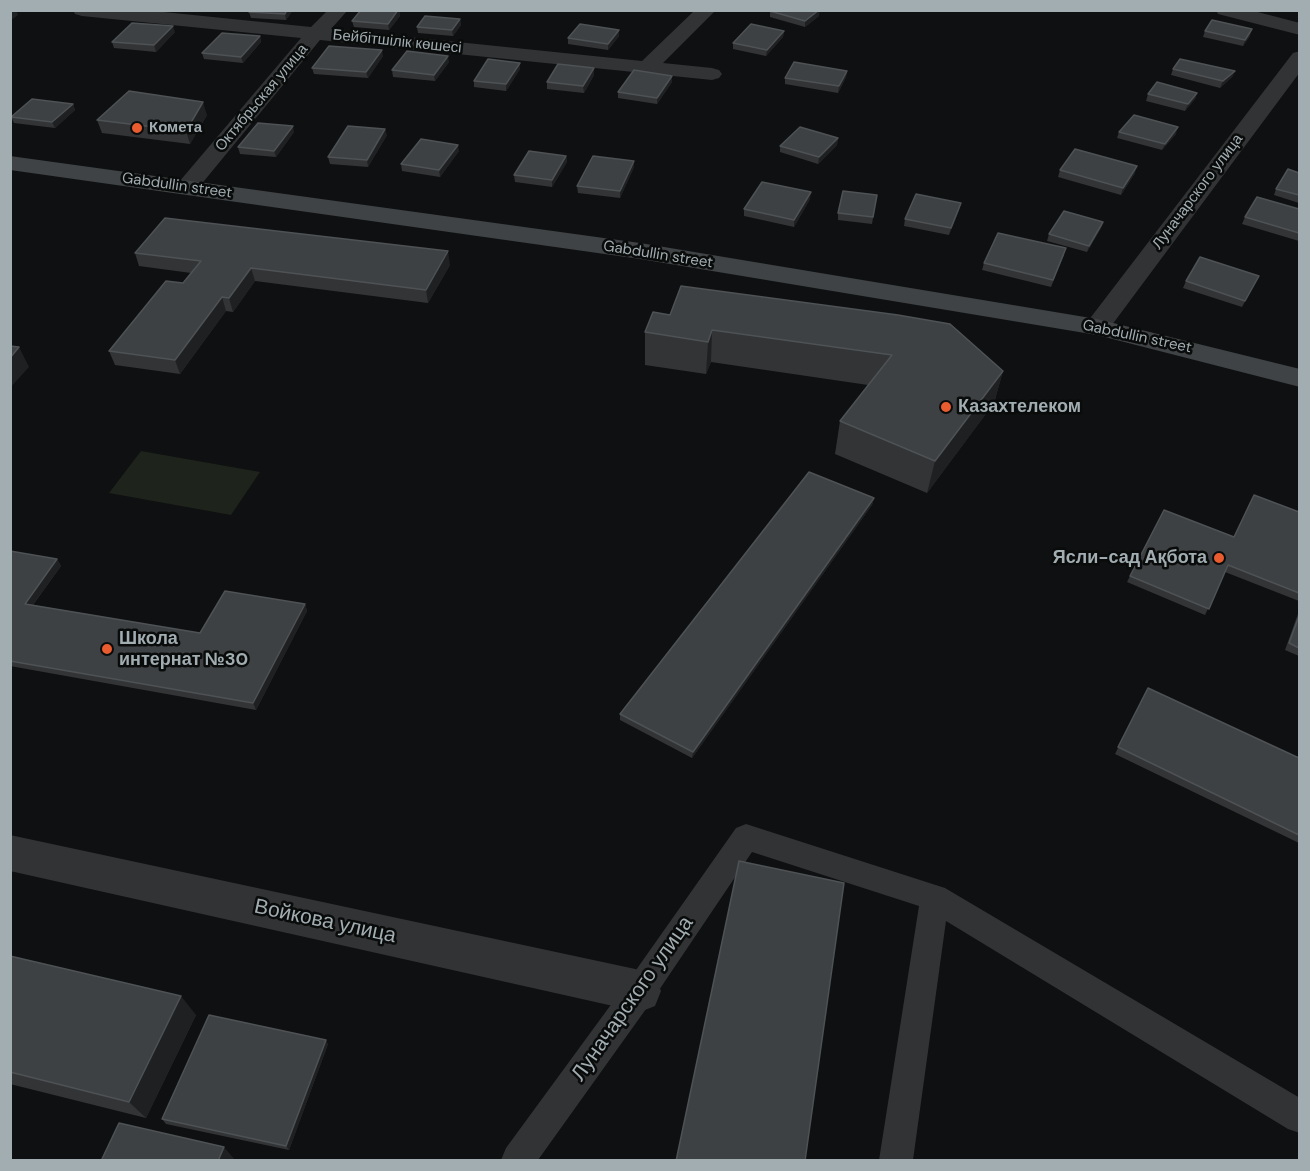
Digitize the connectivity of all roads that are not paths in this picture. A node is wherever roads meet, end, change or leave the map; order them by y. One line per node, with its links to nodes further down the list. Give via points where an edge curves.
1 (82, 10): 6 (street, Бейбітшілік көшесі)
2 (339, 10): 6 (street, Октябрьская улица)
3 (707, 10): 8 (street)
4 (1225, 10): 5 (street)
5 (1299, 29)
6 (315, 34): 8 (street, Бейбітшілік көшесі); 11 (street, Октябрьская улица)
7 (1299, 57): 12 (street, Луначарского улица)
8 (647, 68): 9 (street, Бейбітшілік көшесі)
9 (712, 74)
10 (10, 163): 11 (street, Gabdullin street)
11 (187, 187): 12 (street, Gabdullin street, via 640,251)
12 (1097, 327): 13 (street, Gabdullin street)
13 (1299, 378)
14 (10, 853): 16 (street, Войкова улица)
15 (935, 898): 16 (lane, Луначарского улица, via 746,837); 17 (lane); 19 (lane)
16 (640, 991): 18 (lane, Луначарского улица)
17 (1299, 1117)
18 (518, 1161)
19 (896, 1161)

